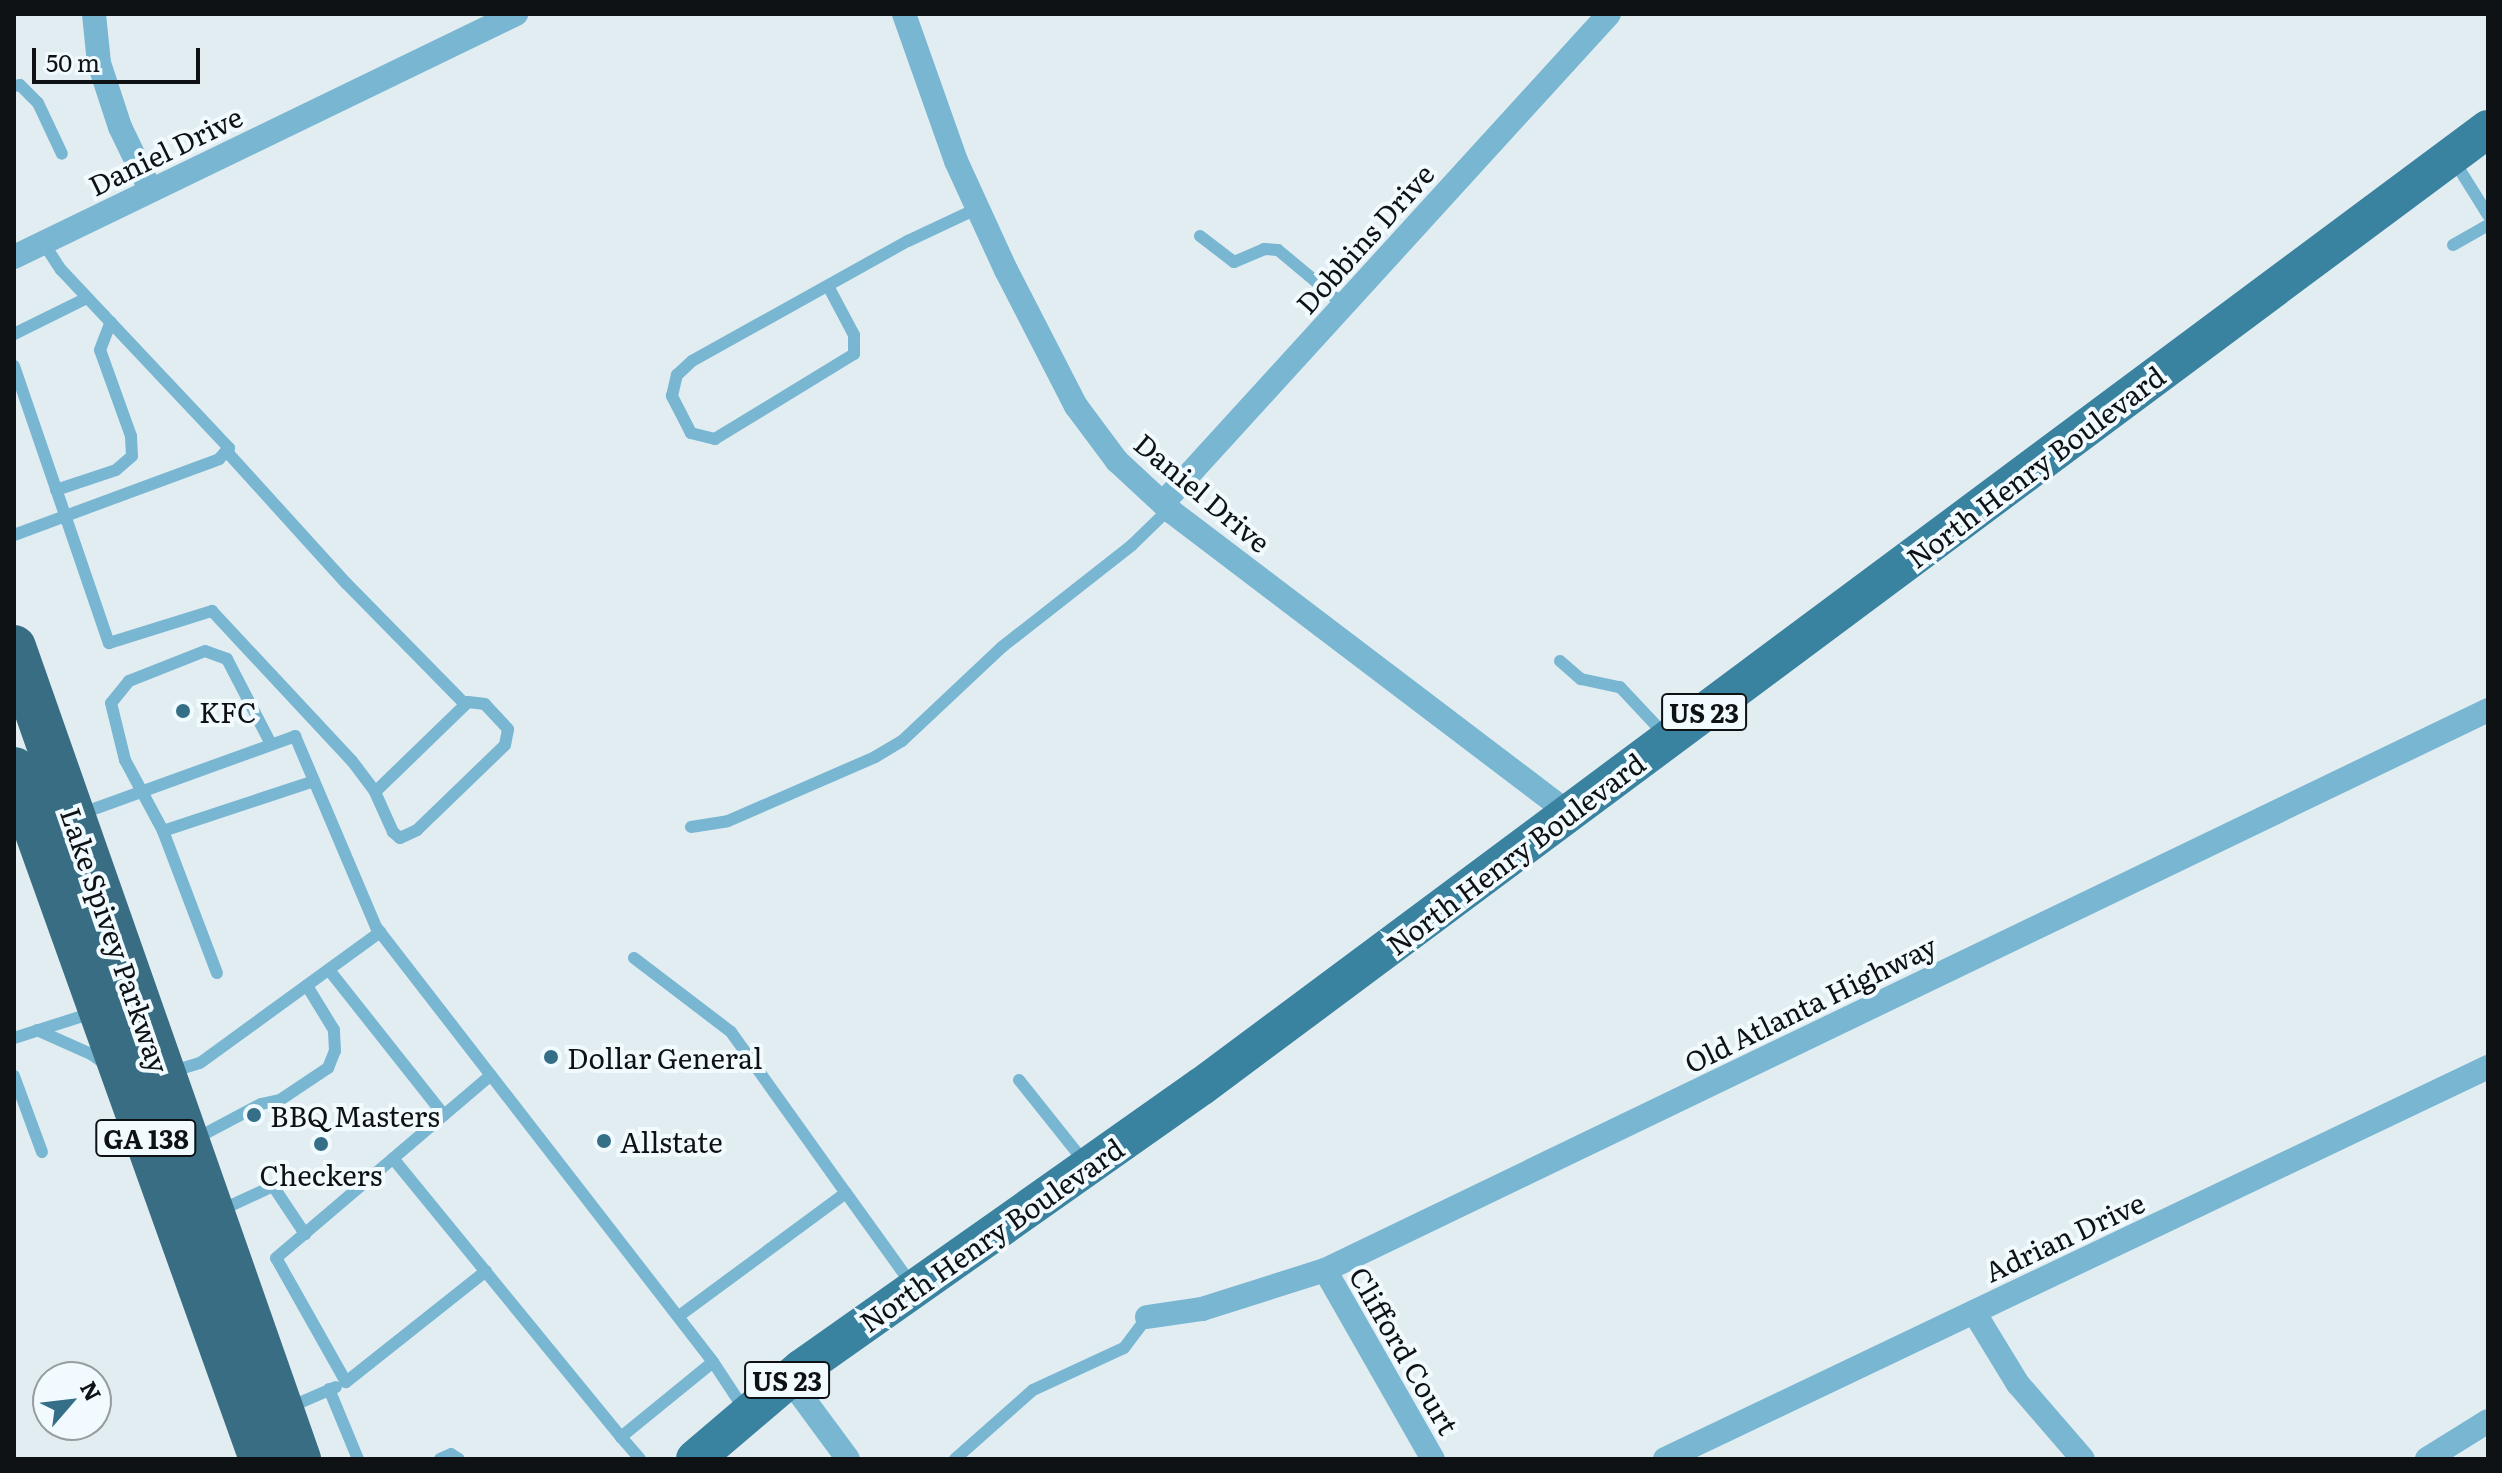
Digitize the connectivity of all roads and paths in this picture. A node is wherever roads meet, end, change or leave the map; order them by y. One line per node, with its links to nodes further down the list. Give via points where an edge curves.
1 (94, 14): 9 (street, via 99,63 115,114)
2 (516, 14): 9 (street, Daniel Drive)
3 (904, 14): 10 (street, Daniel Drive)
4 (1609, 14): 19 (street, Dobbins Drive)
5 (14, 86): 7 (lane, via 20,85 38,103)
6 (2488, 129): 8 (main road, North Henry Boulevard / US 23)
7 (62, 154)
8 (2451, 157): 11 (lane); 32 (main road, North Henry Boulevard / US 23)
9 (150, 189): 14 (street, Daniel Drive)
10 (978, 208): 17 (lane); 25 (street, Daniel Drive, via 1076,406 1117,461)
11 (2488, 215)
12 (2488, 225): 15 (lane)
13 (1200, 236): 19 (lane, via 1234,262 1264,249 1278,250)
14 (43, 242): 16 (street, Daniel Drive); 18 (lane)
15 (2453, 245)
16 (14, 257)
17 (828, 286): 17 (lane, via 692,361 677,375 672,396 691,433 715,439 854,354 854,335)
18 (87, 298): 20 (lane); 21 (lane)
19 (1344, 305): 25 (street, Dobbins Drive)
20 (111, 322): 23 (lane, via 229,448); 24 (lane, via 100,350 131,436 132,456 116,470)
21 (14, 334)
22 (14, 366): 24 (lane)
23 (228, 453): 26 (lane); 30 (lane)
24 (56, 490): 26 (lane)
25 (1166, 506): 38 (street, Daniel Drive); 39 (lane, via 1132,545 1002,647 902,741 728,821)
26 (65, 514): 27 (lane); 37 (lane, via 109,643 212,611)
27 (14, 535)
28 (14, 647): 40 (highway, Lake Spivey Parkway / GA 138)
29 (1560, 661): 32 (lane, via 1581,679 1620,687)
30 (465, 704): 37 (lane); 37 (lane, via 485,704 504,721 509,738 417,830 400,838 393,832)
31 (2488, 710): 63 (street, Old Atlanta Highway)
32 (1668, 739): 38 (main road, North Henry Boulevard / US 23)
33 (271, 744): 35 (lane, via 295,736); 36 (lane); 36 (lane, via 227,659 205,651 129,681 111,703 125,760)
34 (14, 769): 40 (highway, Lake Spivey Parkway / GA 138)
35 (314, 781): 41 (lane); 42 (lane)
36 (141, 791): 40 (lane); 41 (lane)
37 (375, 792)
38 (1568, 813): 59 (main road, North Henry Boulevard / US 23)
39 (691, 827)
40 (41, 828): 47 (highway, Lake Spivey Parkway / GA 138)
41 (163, 831): 45 (lane)
42 (380, 932): 44 (lane); 51 (lane)
43 (634, 958): 60 (lane, via 731,1032)
44 (329, 970): 46 (lane); 55 (lane)
45 (217, 973)
46 (307, 986): 53 (lane, via 200,1063); 56 (lane, via 334,1030 335,1051 328,1068 280,1100 261,1104)
47 (118, 1004): 48 (lane); 53 (highway, Lake Spivey Parkway / GA 138)
48 (37, 1030): 49 (lane); 53 (lane)
49 (14, 1038)
50 (2488, 1067): 66 (street, Adrian Drive)
51 (491, 1075): 55 (lane); 67 (lane)
52 (14, 1076): 57 (lane)
53 (144, 1077): 56 (highway, Lake Spivey Parkway / GA 138); 76 (highway, Lake Spivey Parkway / GA 138)
54 (1019, 1080): 59 (lane)
55 (444, 1115): 58 (lane)
56 (187, 1144): 61 (highway, Lake Spivey Parkway / GA 138)
57 (42, 1152)
58 (393, 1158): 62 (lane); 64 (lane)
59 (1088, 1166): 65 (main road, North Henry Boulevard / US 23)
60 (846, 1193): 65 (lane); 67 (lane)
61 (212, 1214): 62 (lane, via 273,1186); 76 (highway, Lake Spivey Parkway / GA 138)
62 (305, 1234): 71 (lane, via 276,1258)
63 (1325, 1270): 68 (street, Old Atlanta Highway, via 1202,1309); 84 (street, Clifford Court)
64 (486, 1271): 71 (lane); 75 (lane)
65 (915, 1288): 70 (main road, North Henry Boulevard / US 23)
66 (1974, 1312): 85 (street, Adrian Drive); 86 (street, via 2018,1384)
67 (679, 1316): 69 (lane)
68 (1147, 1317): 83 (lane, via 1124,1348 1033,1390)
69 (713, 1362): 73 (lane); 75 (lane)
70 (789, 1379): 73 (main road, North Henry Boulevard / US 23); 82 (street)
71 (346, 1382): 72 (lane)
72 (329, 1389): 76 (lane); 78 (lane)
73 (748, 1414): 81 (main road, North Henry Boulevard / US 23)
74 (2488, 1421): 87 (street)
75 (621, 1437): 77 (lane)
76 (276, 1442)
77 (635, 1457)
78 (358, 1459)
79 (440, 1459): 80 (lane, via 451,1454)
80 (459, 1459)
81 (695, 1459)
82 (848, 1459)
83 (955, 1459)
84 (1433, 1459)
85 (1665, 1459)
86 (2083, 1459)
87 (2427, 1459)

